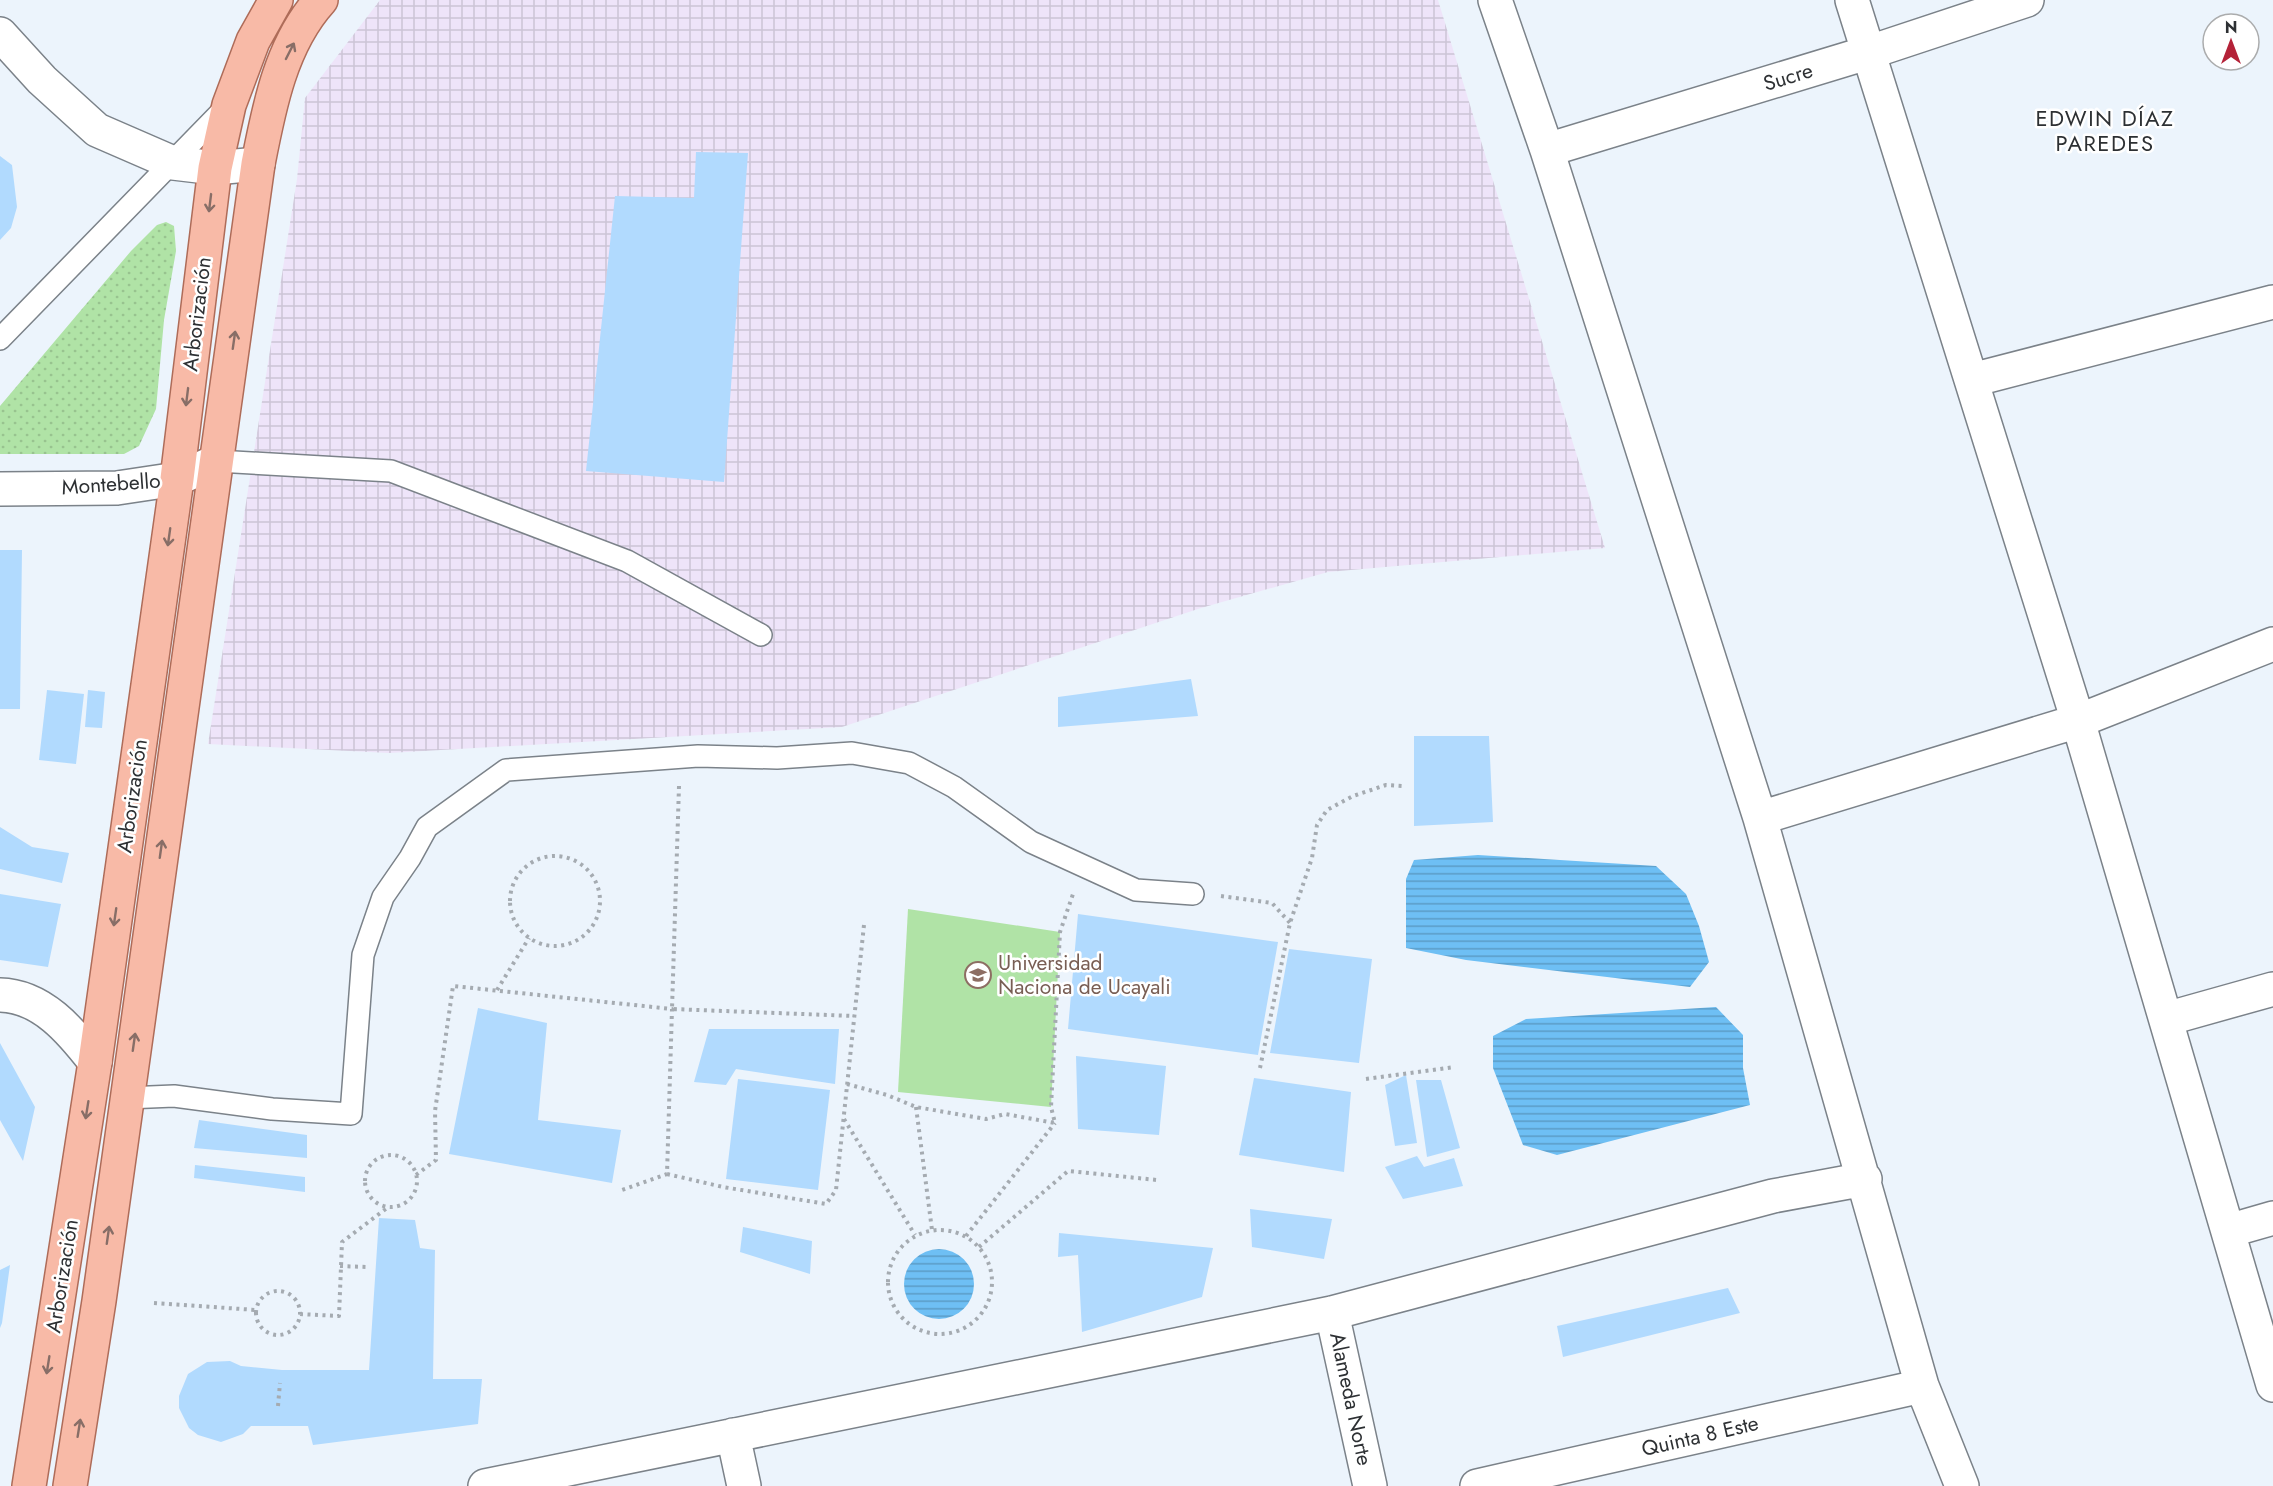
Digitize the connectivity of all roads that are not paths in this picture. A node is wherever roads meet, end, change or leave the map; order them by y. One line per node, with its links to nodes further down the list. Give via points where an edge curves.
1 (276, 0): 8 (main road, Arborización, via 253,41)
2 (321, 0): 11 (main road, Arborización, one-way to 2, via 269,105 284,62 309,13)
3 (1495, 0): 9 (street)
4 (1852, 0): 7 (street)
5 (2027, 0): 7 (street, Sucre)
6 (0, 34): 10 (street, via 42,80 97,130)
7 (1870, 52): 9 (street, Sucre); 15 (street)
8 (229, 105): 10 (lane); 12 (main road, Arborización)
9 (1547, 150): 22 (street)
10 (173, 163): 12 (street); 14 (lane)
11 (258, 164): 12 (street); 16 (main road, Arborización, one-way to 11)
12 (214, 168): 17 (main road, Arborización, one-way to 17)
13 (2273, 302): 15 (street)
14 (0, 339)
15 (1972, 380): 21 (street)
16 (217, 461): 17 (street, Montebello); 19 (lane, via 391,471 627,561); 28 (main road, Arborización, one-way to 16)
17 (177, 479): 18 (street, Montebello, via 117,488); 27 (main road, Arborización, one-way to 27)
18 (0, 489)
19 (761, 635)
20 (2273, 644): 21 (street)
21 (2078, 721): 22 (street); 26 (street)
22 (1760, 818): 29 (street)
23 (1193, 894): 28 (lane, via 1136,890 1092,870 1032,842 954,787 909,763 852,753 679,758 506,770 427,827 383,897 363,955 351,1114 272,1109 174,1095)
24 (2273, 989): 26 (street)
25 (0, 995): 27 (street, via 31,1001 74,1035)
26 (2166, 1019): 31 (street)
27 (95, 1062): 36 (main road, Arborización, one-way to 36)
28 (126, 1098): 37 (main road, Arborización, one-way to 28)
29 (1865, 1179): 32 (street, via 1773,1196); 34 (street)
30 (2273, 1218): 31 (street)
31 (2228, 1231): 33 (street)
32 (1332, 1312): 35 (street); 40 (street, Alameda Norte)
33 (2273, 1385)
34 (1922, 1386): 41 (street, Quinta 8 Este); 42 (street)
35 (733, 1435): 38 (street); 39 (street)
36 (29, 1486)
37 (70, 1486)
38 (485, 1486)
39 (744, 1486)
40 (1370, 1486)
41 (1477, 1486)
42 (1962, 1486)

